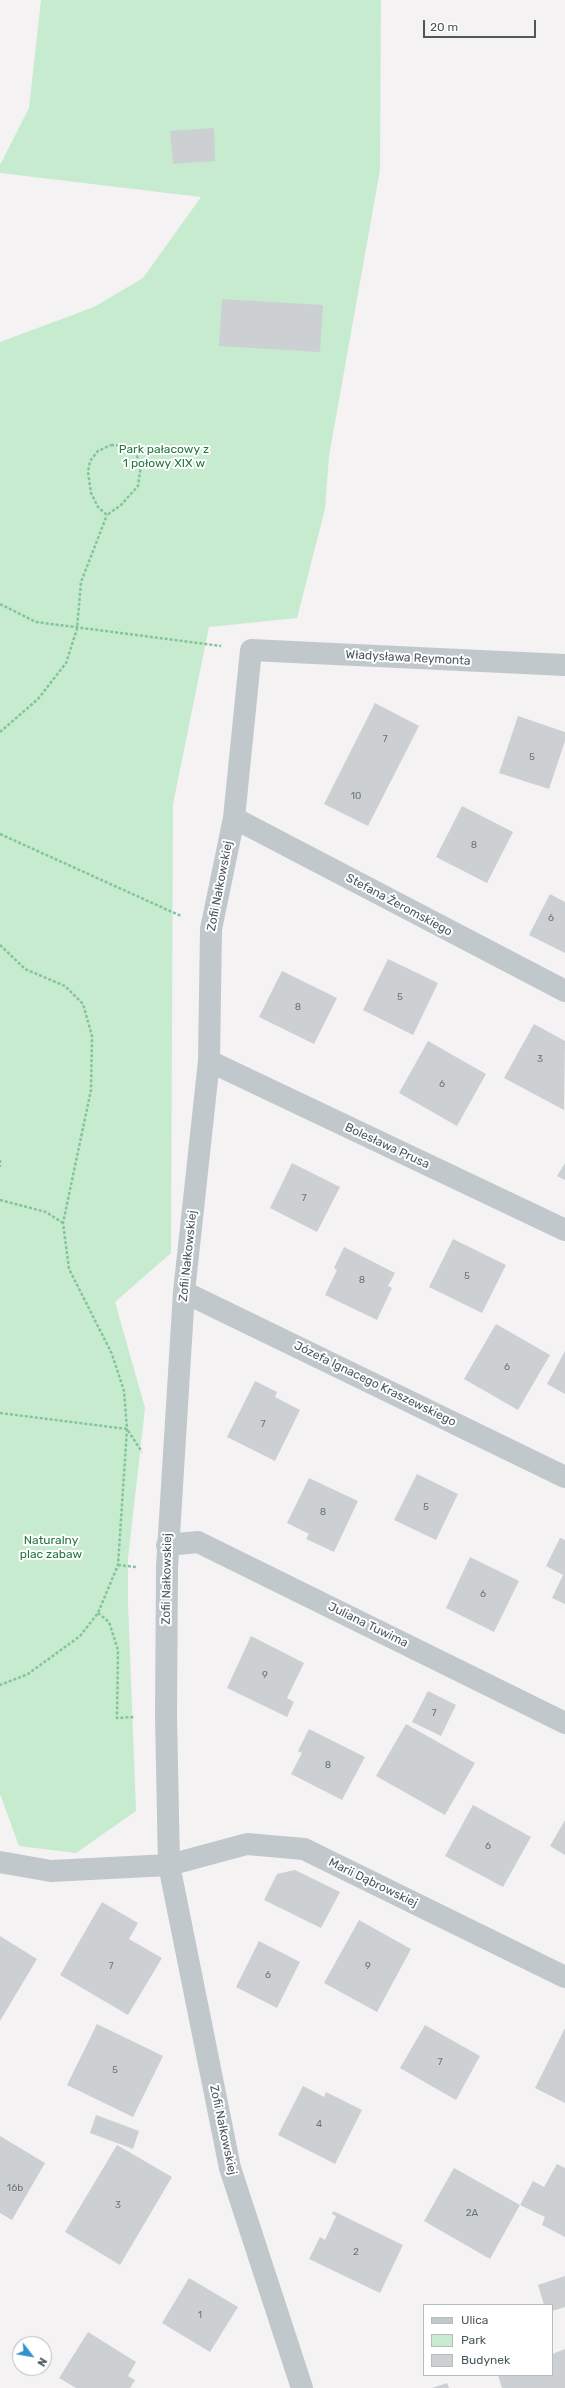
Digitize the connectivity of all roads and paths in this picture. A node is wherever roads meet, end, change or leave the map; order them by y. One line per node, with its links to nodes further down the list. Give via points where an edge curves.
1 (107, 515): 1 (path, via 121,505 138,486 141,465 136,454 128,446 111,445 98,451 90,461 88,482 91,493 98,507); 3 (path, via 81,582)
2 (0, 604): 3 (path, via 36,622)
3 (77, 629): 4 (path, via 114,631); 6 (path, via 66,663 38,700)
4 (251, 650): 5 (street, Władysława Reymonta); 7 (street, Zofii Nałkowskiej)
5 (565, 665)
6 (0, 732)
7 (234, 818): 9 (street, Zofii Nałkowskiej); 11 (street, Stefana Żeromskiego)
8 (0, 834): 9 (path)
9 (211, 929): 12 (street, Zofii Nałkowskiej)
10 (0, 945): 16 (path, via 25,969 65,986 83,1004 92,1036 91,1090)
11 (565, 991)
12 (209, 1061): 17 (street, Bolesława Prusa); 18 (street, Zofii Nałkowskiej)
13 (0, 1160): 14 (path)
14 (0, 1167)
15 (0, 1200): 16 (path, via 46,1212)
16 (63, 1223): 20 (path, via 68,1269 112,1354 124,1391)
17 (565, 1230)
18 (184, 1292): 21 (street, Józefa Ignacego Kraszewskiego); 22 (street, Zofii Nałkowskiej)
19 (0, 1414): 20 (path)
20 (127, 1430): 23 (path, via 118,1565)
21 (565, 1477)
22 (167, 1545): 25 (street, Zofii Nałkowskiej); 26 (street, Juliana Tuwima, via 198,1542)
23 (98, 1613): 24 (path, via 80,1636 28,1674); 25 (path, via 109,1622 118,1650 117,1718)
24 (0, 1685)
25 (166, 1716): 28 (street, Zofii Nałkowskiej)
26 (565, 1723)
27 (0, 1862): 28 (street, via 51,1871)
28 (170, 1865): 29 (street, Marii Dąbrowskiej, via 247,1844 304,1849); 30 (street, Zofii Nałkowskiej, via 230,2168)
29 (565, 1977)
30 (302, 2388)

